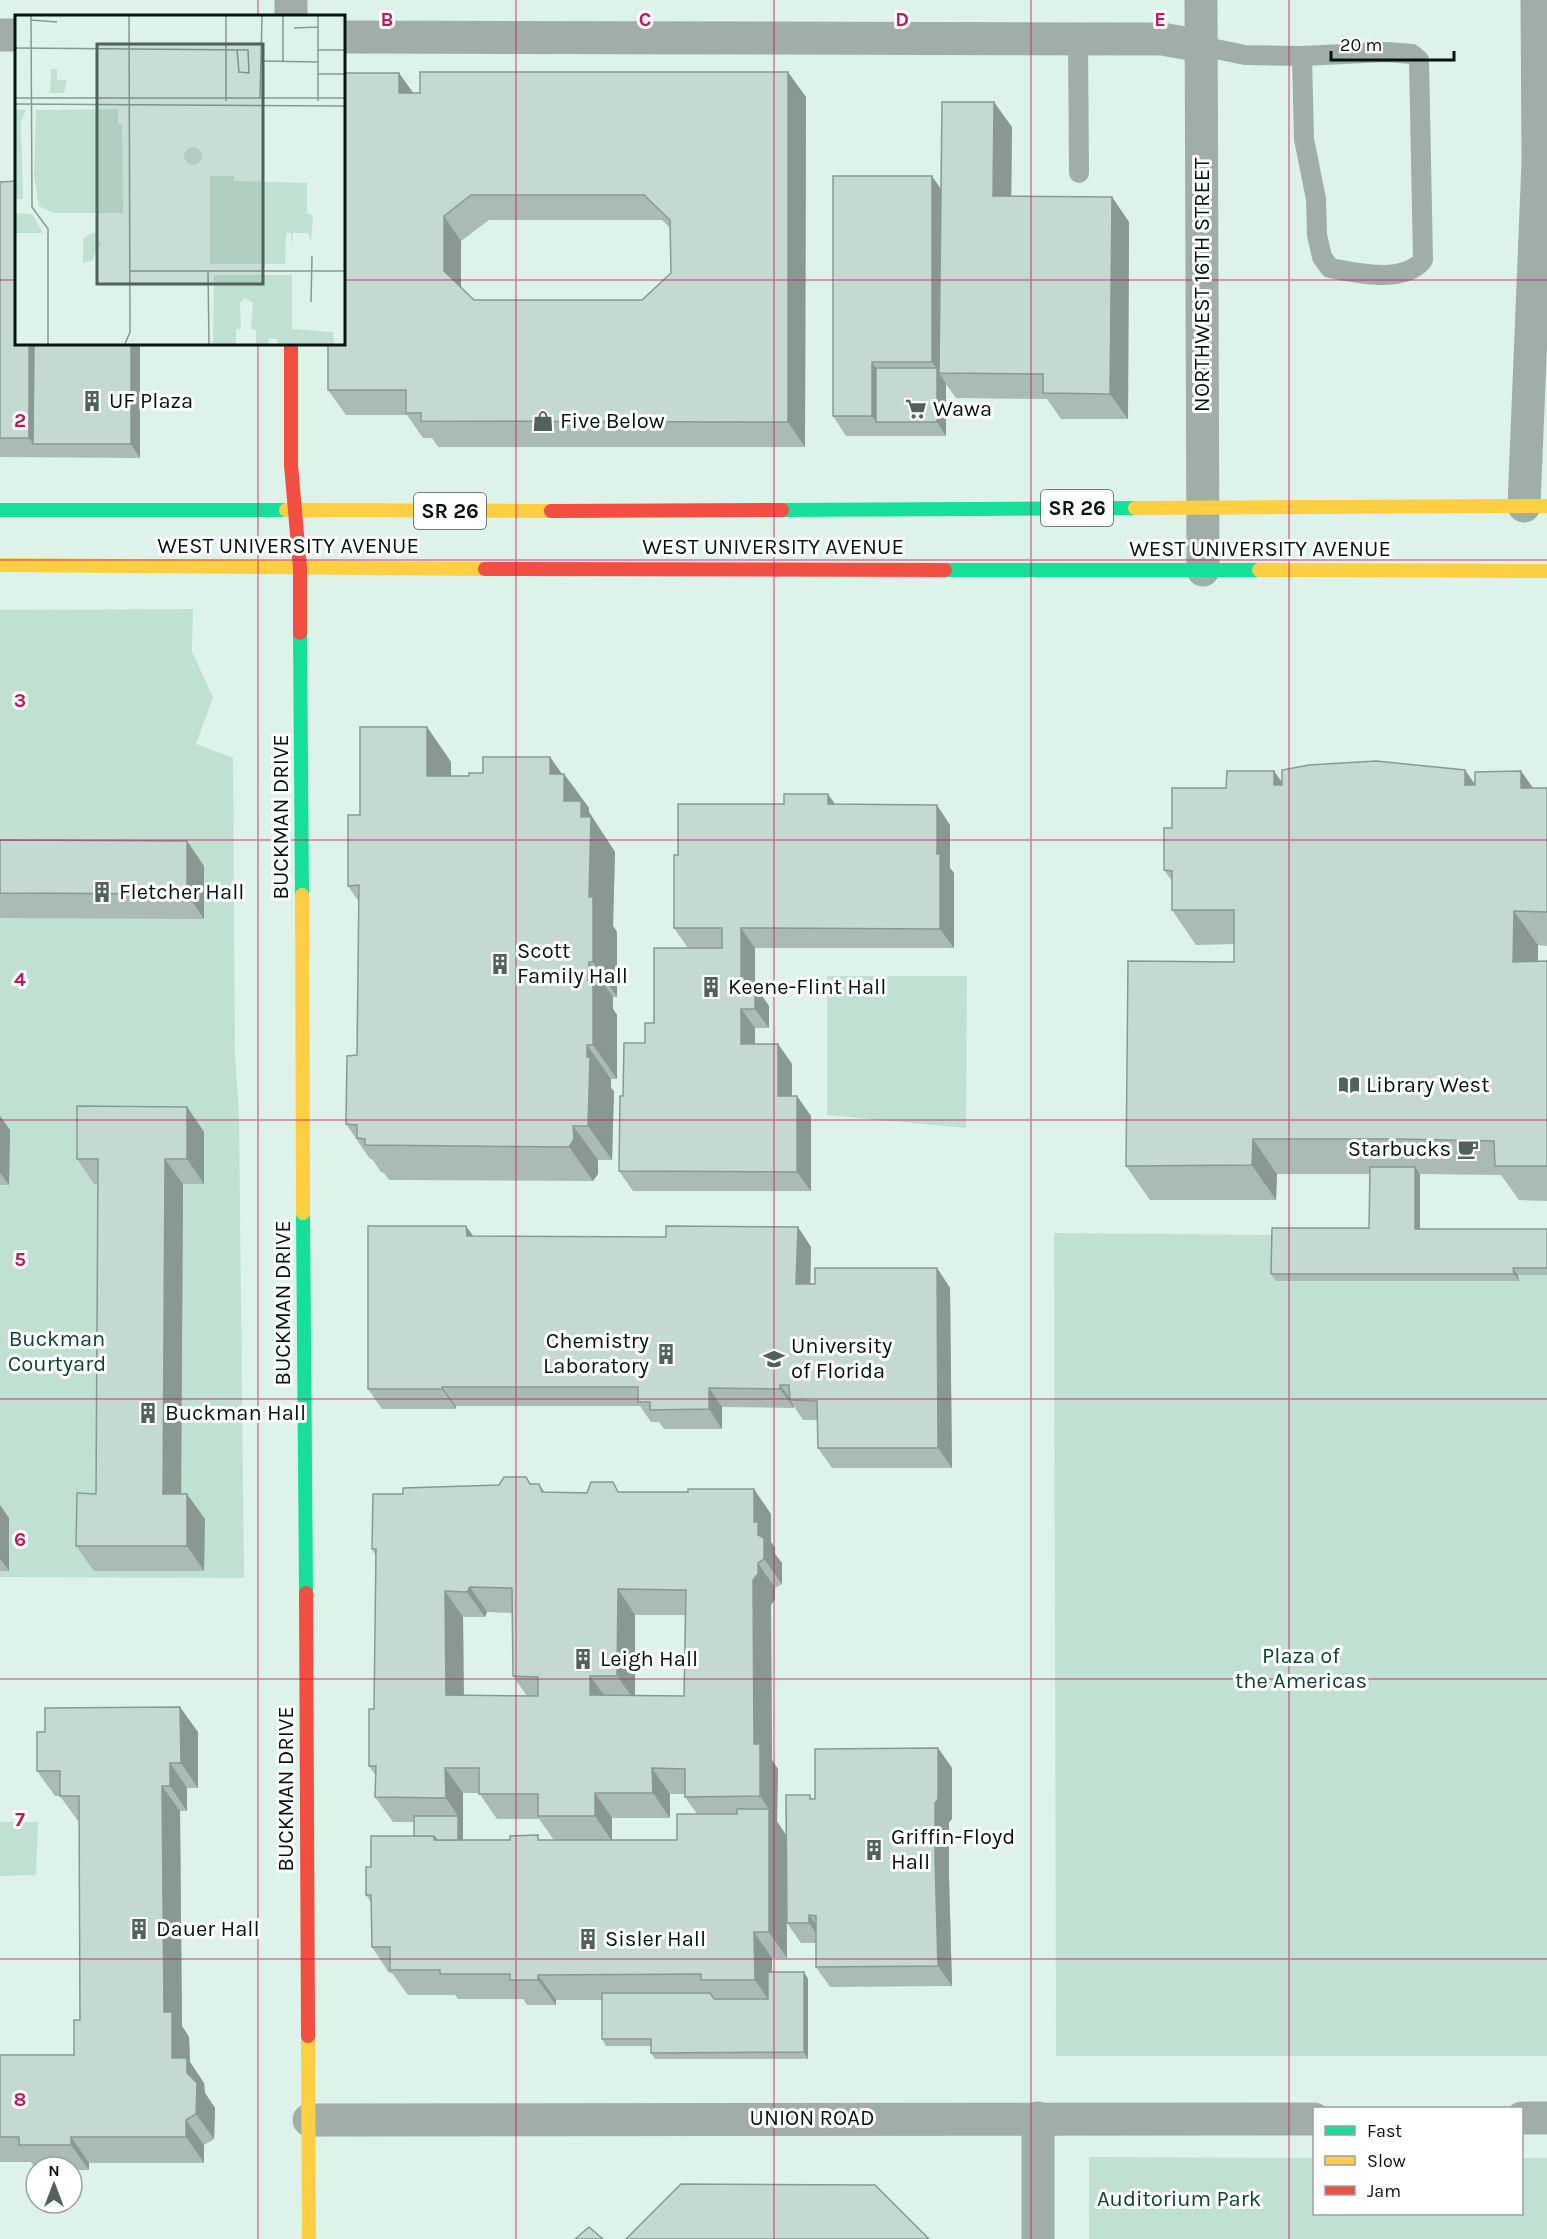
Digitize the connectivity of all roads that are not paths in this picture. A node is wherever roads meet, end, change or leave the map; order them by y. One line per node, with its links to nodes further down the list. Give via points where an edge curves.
1 (1201, 0): 5 (street, NORTHWEST 16TH STREET)
2 (1537, 0): 7 (street)
3 (345, 37): 4 (street)
4 (1078, 39): 5 (street, via 1162,39); 8 (lane)
5 (1201, 46): 6 (lane, via 1245,55); 11 (street, NORTHWEST 16TH STREET)
6 (1302, 56): 6 (lane, via 1387,52 1412,54 1419,60 1423,260 1416,269 1399,274 1354,272 1330,267 1322,257 1304,139)
7 (1542, 162): 10 (street)
8 (1079, 172)
9 (291, 345): 13 (main road, BUCKMAN DRIVE)
10 (1535, 506): 11 (main road, WEST UNIVERSITY AVENUE / SR 26)
11 (1202, 507): 13 (main road, WEST UNIVERSITY AVENUE / SR 26); 16 (street, NORTHWEST 16TH STREET)
12 (0, 510): 13 (main road, WEST UNIVERSITY AVENUE / SR 26)
13 (294, 511): 15 (main road, BUCKMAN DRIVE)
14 (0, 565): 15 (main road, WEST UNIVERSITY AVENUE)
15 (300, 568): 16 (main road, WEST UNIVERSITY AVENUE); 22 (main road, BUCKMAN DRIVE)
16 (1203, 570): 17 (main road, WEST UNIVERSITY AVENUE)
17 (1547, 571)
18 (1038, 2118): 21 (street, UNION ROAD); 22 (street, UNION ROAD); 24 (street)
19 (1523, 2118): 20 (street)
20 (1547, 2118)
21 (1313, 2119)
22 (309, 2120): 23 (main road, BUCKMAN DRIVE)
23 (309, 2239)
24 (1038, 2239)

